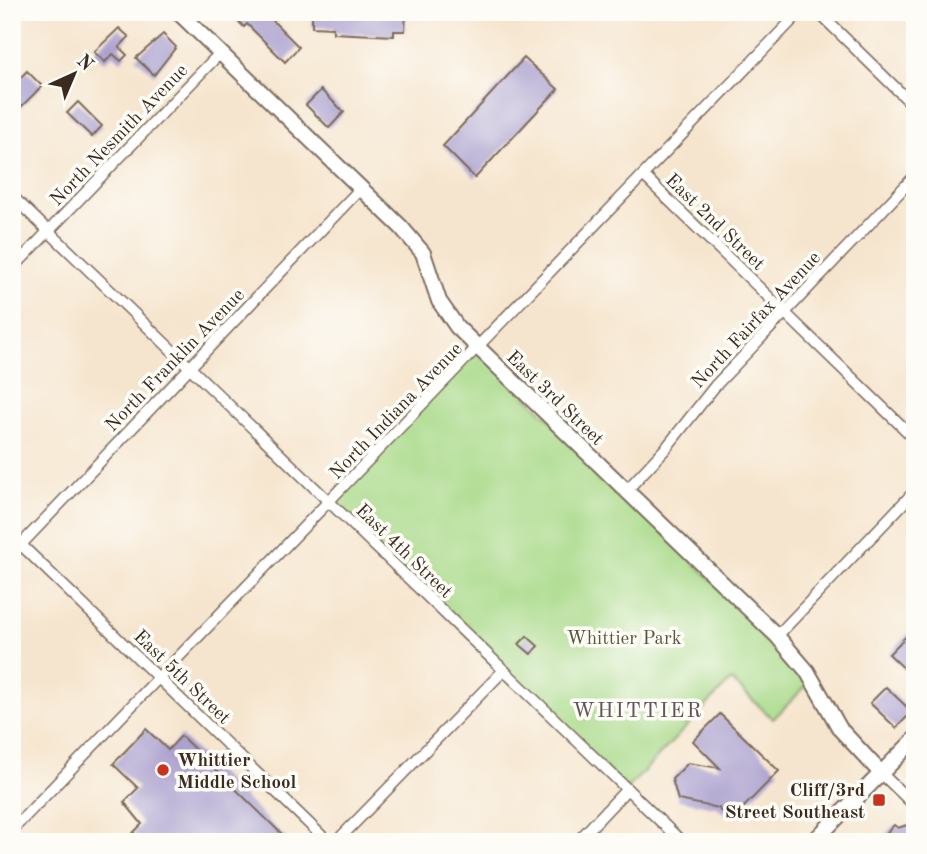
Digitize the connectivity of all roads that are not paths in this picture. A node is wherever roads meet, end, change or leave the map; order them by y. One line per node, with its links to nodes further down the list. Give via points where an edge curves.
1 (178, 12): 4 (street, East 3rd Street)
2 (800, 12): 6 (street, North Indiana Avenue)
3 (818, 12): 5 (street)
4 (220, 53): 8 (street, East 3rd Street); 10 (street, North Nesmith Avenue)
5 (915, 107)
6 (644, 176): 12 (street, East 2nd Street); 13 (street, North Indiana Avenue)
7 (915, 176): 12 (street, North Fairfax Avenue)
8 (361, 188): 13 (street, East 3rd Street, via 416,243 443,309); 14 (street, North Franklin Avenue)
9 (12, 195): 10 (street, East 4th Street)
10 (49, 231): 11 (street, North Nesmith Avenue); 14 (street, East 4th Street)
11 (12, 269)
12 (784, 312): 15 (street, East 2nd Street); 16 (street, North Fairfax Avenue)
13 (478, 348): 16 (street, East 3rd Street); 18 (street, North Indiana Avenue)
14 (190, 367): 18 (street, East 4th Street); 20 (street, North Franklin Avenue)
15 (915, 439)
16 (626, 491): 22 (street, East 3rd Street)
17 (915, 491): 22 (street)
18 (330, 502): 23 (street, East 4th Street); 24 (street, North Indiana Avenue)
19 (12, 536): 20 (street, East 5th Street)
20 (21, 545): 21 (street, North Franklin Avenue); 24 (street, East 5th Street)
21 (12, 554)
22 (777, 636): 26 (street, East 3rd Street, via 807,671 840,729)
23 (504, 670): 27 (street, East 4th Street); 31 (street)
24 (159, 678): 29 (street, North Indiana Avenue); 30 (street, East 5th Street)
25 (915, 739): 26 (street)
26 (881, 773): 28 (street, East 3rd Street); 34 (street)
27 (628, 789): 32 (street); 33 (street, East 4th Street)
28 (915, 806)
29 (12, 830)
30 (328, 842)
31 (336, 842)
32 (577, 842)
33 (682, 842)
34 (813, 842)

